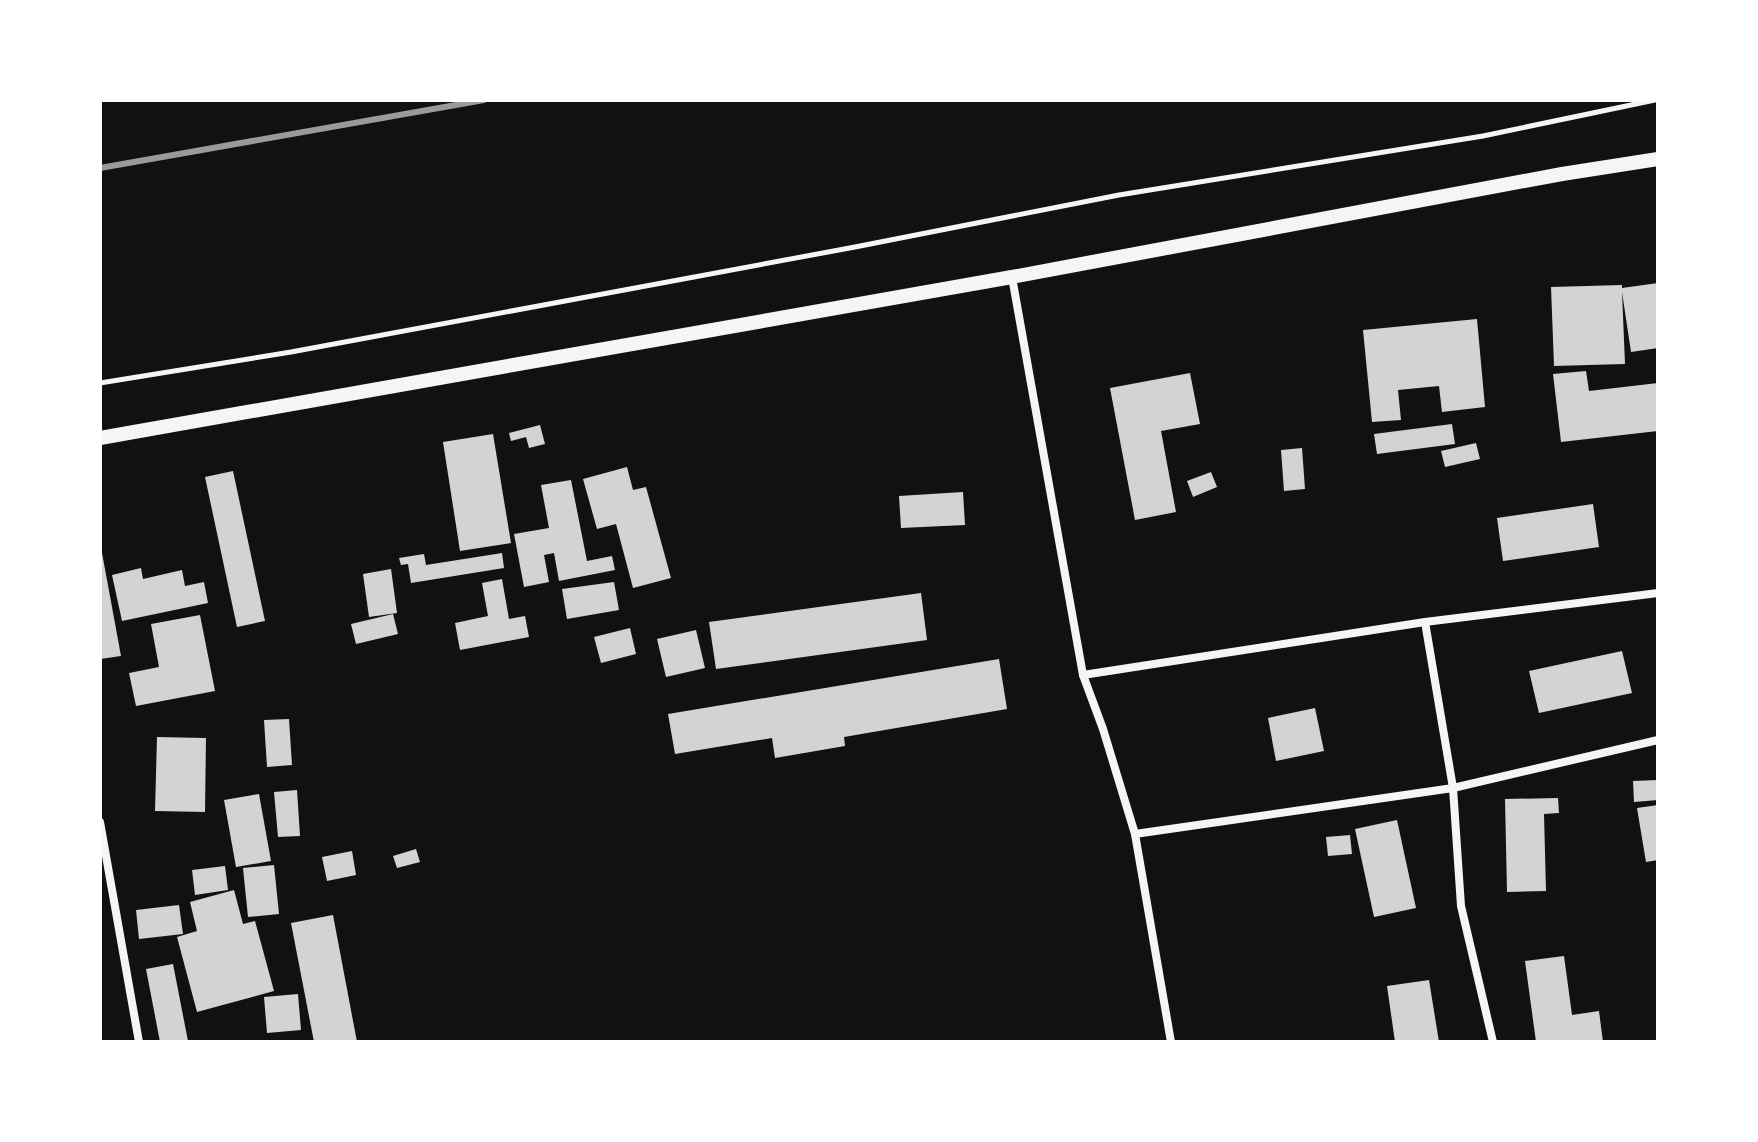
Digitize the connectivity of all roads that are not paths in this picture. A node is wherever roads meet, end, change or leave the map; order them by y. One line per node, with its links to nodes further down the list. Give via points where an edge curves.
1 (1658, 159): 2 (street)
2 (1012, 277): 3 (street); 6 (street)
3 (100, 438)
4 (1658, 593): 5 (street)
5 (1425, 622): 6 (street); 8 (street)
6 (1083, 675): 10 (street)
7 (1658, 740): 8 (street)
8 (1453, 788): 10 (street); 13 (street, via 1461,906)
9 (100, 822): 11 (street)
10 (1135, 834): 12 (street)
11 (139, 1042)
12 (1171, 1042)
13 (1493, 1042)

